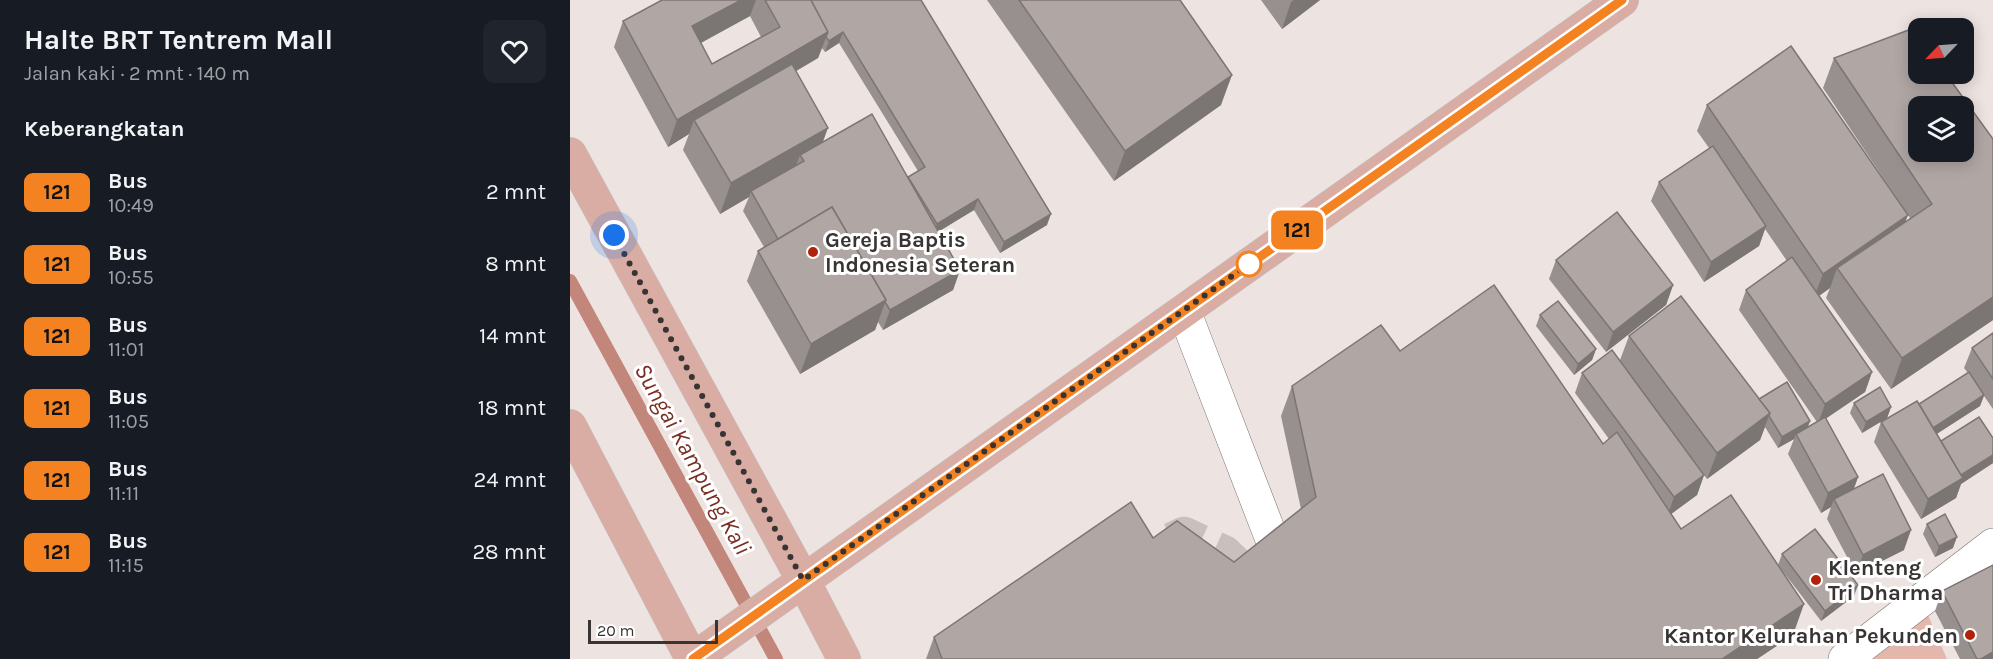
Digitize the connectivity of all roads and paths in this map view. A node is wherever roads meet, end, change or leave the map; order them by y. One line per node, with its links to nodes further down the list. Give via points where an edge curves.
1 (1622, 0): 3 (main road)
2 (570, 154): 7 (main road)
3 (1184, 311): 6 (street); 7 (main road)
4 (570, 426): 8 (main road)
5 (1993, 545): 10 (street)
6 (1276, 550)
7 (793, 588): 8 (main road); 9 (main road)
8 (695, 658)
9 (844, 659)
10 (1845, 659)

